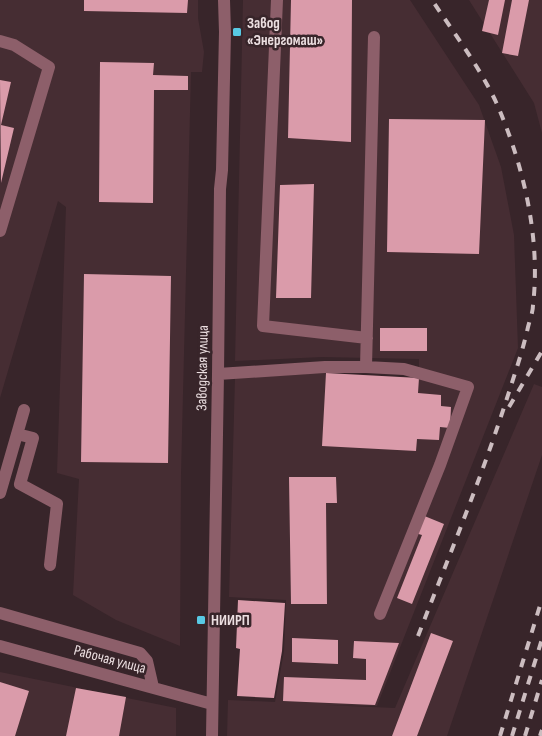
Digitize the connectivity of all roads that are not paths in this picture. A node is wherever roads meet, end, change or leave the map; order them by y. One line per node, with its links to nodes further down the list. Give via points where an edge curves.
1 (224, 0): 8 (street, Заводская улица)
2 (277, 0): 6 (street, via 263,326)
3 (374, 37): 6 (street)
4 (0, 41): 5 (street, via 14,45 49,67)
5 (0, 231)
6 (367, 338): 7 (street)
7 (366, 367): 8 (street); 15 (street, via 404,369 468,387)
8 (218, 374): 18 (street, Заводская улица)
9 (24, 410): 10 (street)
10 (17, 434): 11 (street); 13 (street, via 33,438 20,484 58,504)
11 (5, 458): 12 (street)
12 (0, 493)
13 (50, 565)
14 (0, 613): 17 (street, via 140,653 147,662)
15 (380, 614)
16 (0, 646): 17 (street, Рабочая улица)
17 (153, 687): 18 (street, Рабочая улица)
18 (212, 704): 19 (street, Заводская улица)
19 (212, 736)

